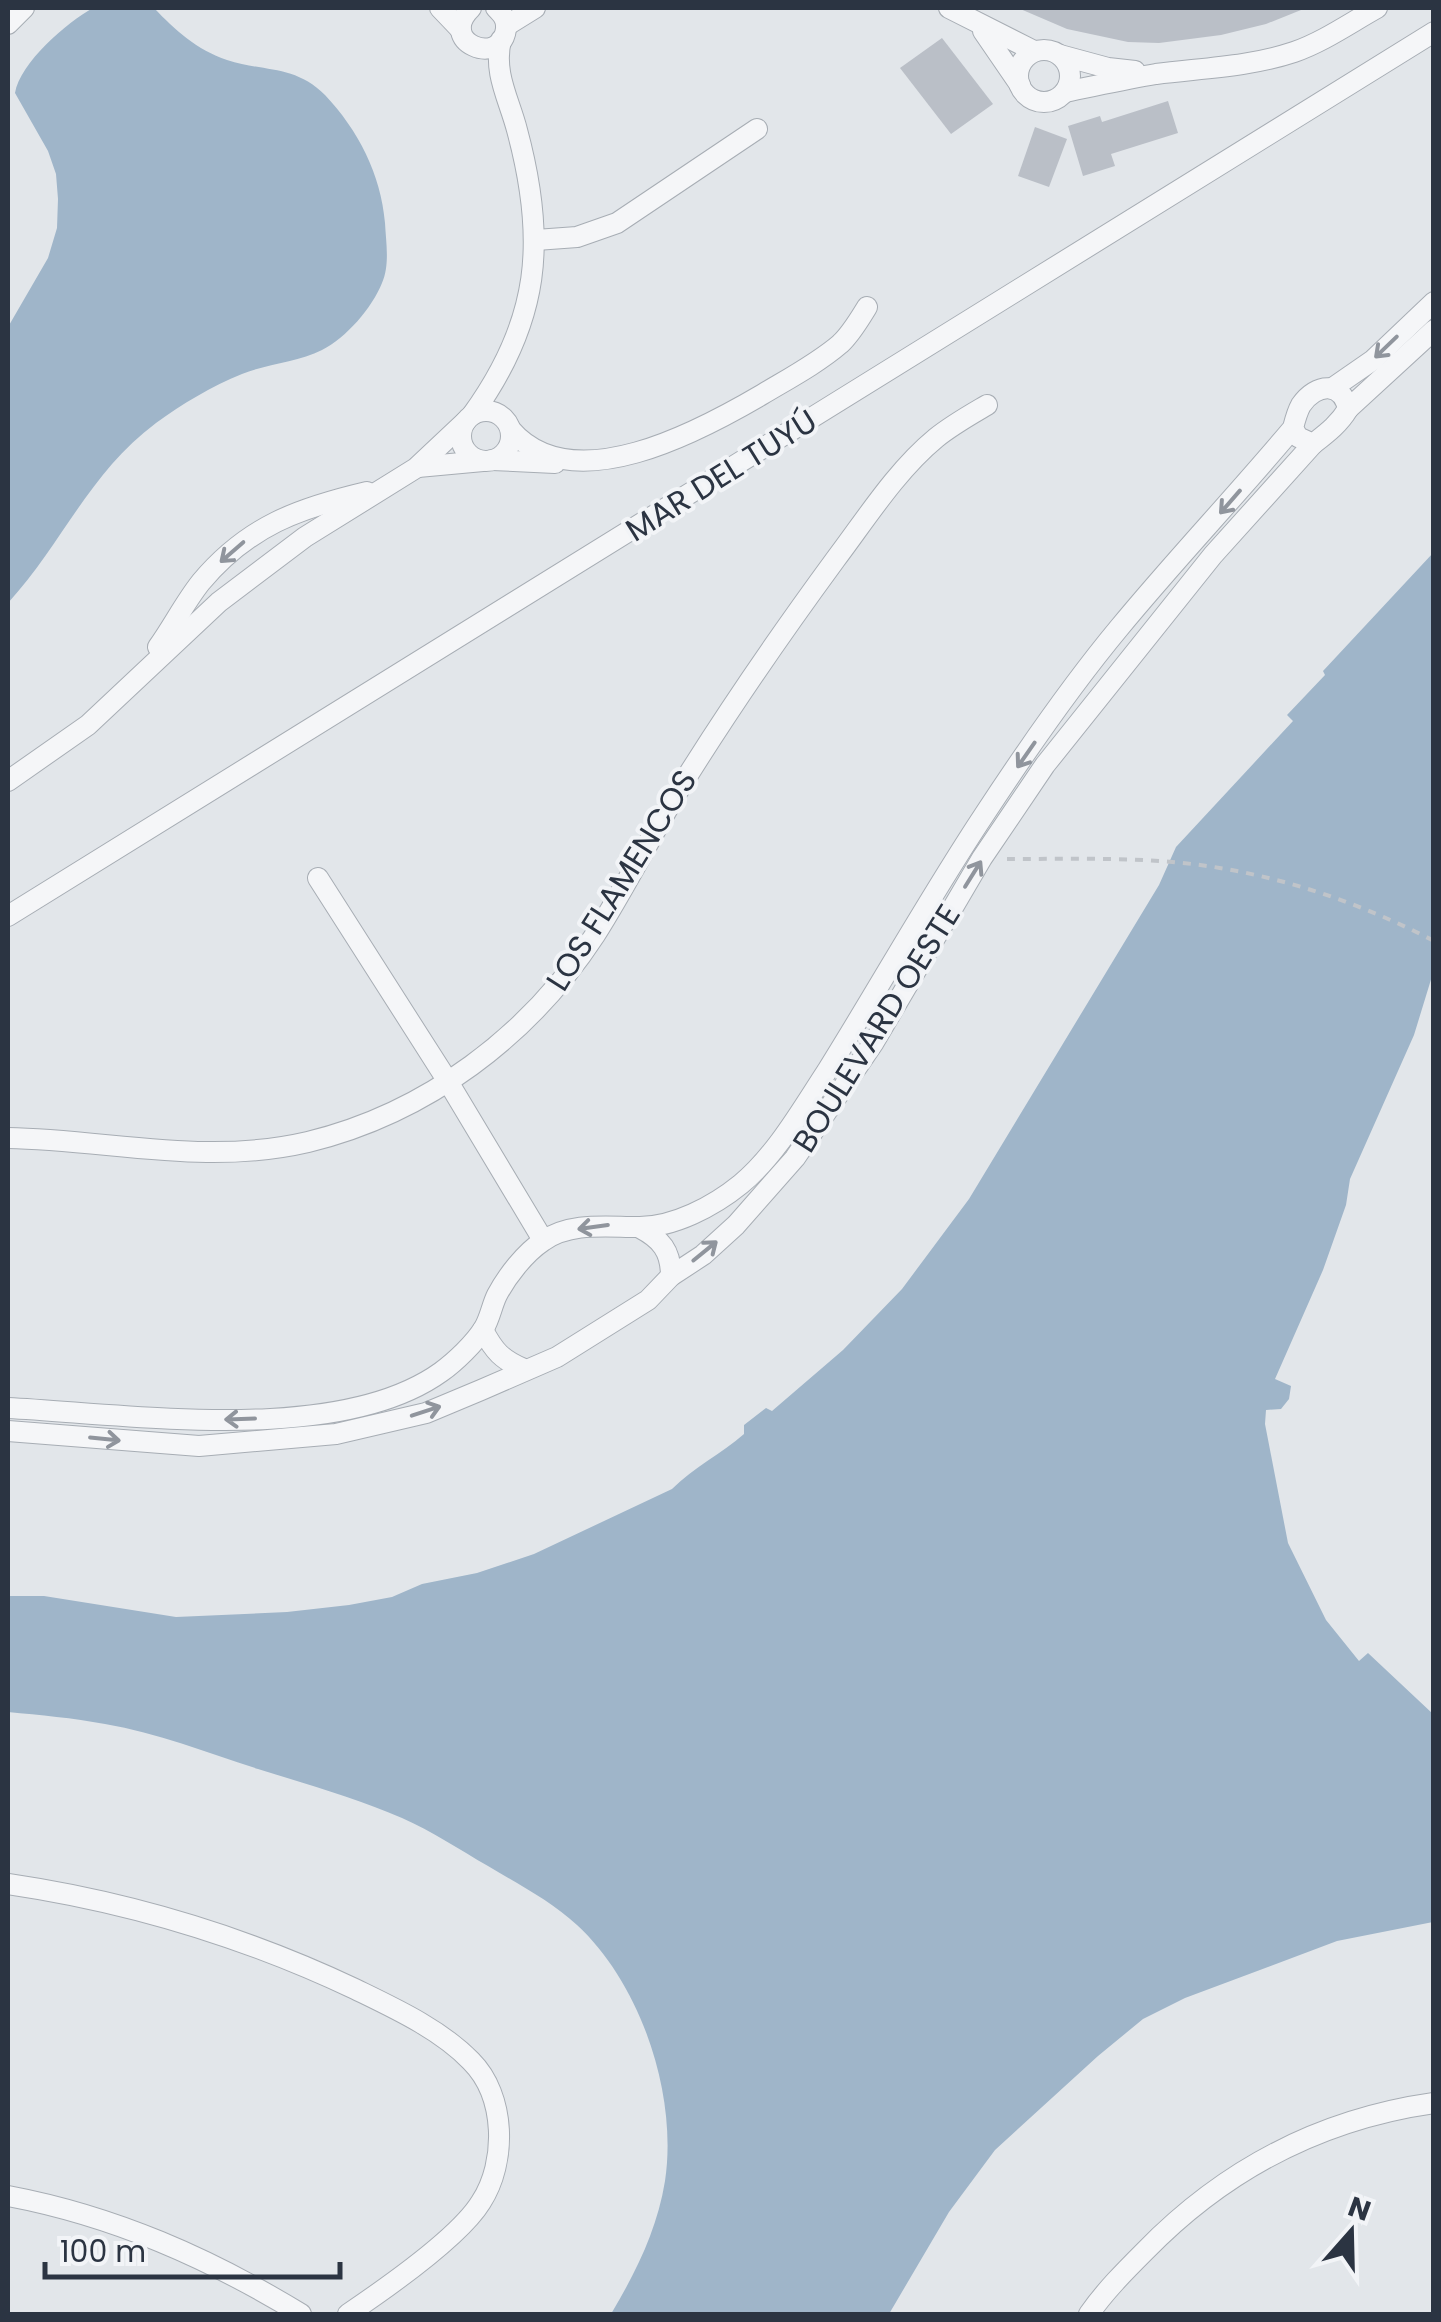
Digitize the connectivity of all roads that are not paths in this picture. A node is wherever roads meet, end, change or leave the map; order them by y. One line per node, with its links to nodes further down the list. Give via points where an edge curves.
1 (24, 8): 7 (street)
2 (440, 8): 11 (street)
3 (471, 8): 11 (street, via 463,15)
4 (535, 8): 8 (street)
5 (948, 8): 9 (street)
6 (1376, 8): 14 (street, via 1297,51)
7 (8, 24)
8 (501, 25): 11 (street, via 488,48); 16 (street)
9 (978, 25): 12 (street); 15 (street)
10 (1434, 32): 46 (street, MAR DEL TUYÚ)
11 (467, 38): 16 (street)
12 (1034, 51): 13 (street); 15 (street, via 1022,62)
13 (1060, 55): 14 (street); 17 (street, via 1069,69)
14 (1156, 74): 17 (street)
15 (1020, 85): 17 (street, via 1029,98 1044,102)
16 (502, 86): 19 (street)
17 (1064, 92)
18 (757, 129): 19 (street, via 617,224 577,238)
19 (536, 240): 23 (street, via 534,277)
20 (1434, 302): 24 (street, one-way to 24)
21 (867, 307): 32 (street, via 840,344 704,428 635,453)
22 (1434, 330): 26 (street)
23 (501, 372): 27 (street); 28 (street)
24 (1334, 387): 26 (street); 29 (street, via 1310,395)
25 (987, 405): 47 (street, LOS FLAMENCOS, via 911,464 813,590 732,706 558,986 485,1058)
26 (1348, 409): 30 (street)
27 (469, 418): 28 (street, via 496,412); 31 (street, via 463,446); 33 (street)
28 (509, 426): 31 (street, via 506,452); 32 (street, via 534,450)
29 (1293, 428): 30 (street); 37 (street, BOULEVARD OESTE, one-way to 37)
30 (1313, 444): 38 (street, BOULEVARD OESTE)
31 (488, 461): 32 (street); 33 (street)
32 (574, 461)
33 (416, 468): 34 (street)
34 (384, 488): 35 (street); 36 (street)
35 (290, 514): 36 (street); 39 (street, one-way to 39, via 252,535)
36 (305, 536): 40 (street)
37 (1198, 538): 38 (street); 43 (street, BOULEVARD OESTE, one-way to 43, via 1089,666)
38 (1213, 555): 44 (street, BOULEVARD OESTE)
39 (200, 583): 40 (street); 41 (street)
40 (220, 602): 41 (street)
41 (140, 674): 42 (street, via 88,725)
42 (8, 782)
43 (984, 814): 44 (street); 48 (street, BOULEVARD OESTE)
44 (1003, 828): 49 (street, BOULEVARD OESTE, one-way to 44)
45 (318, 878): 47 (street)
46 (8, 916)
47 (448, 1080): 50 (street, LOS FLAMENCOS, via 360,1126 266,1149 179,1154); 52 (street)
48 (816, 1087): 49 (street); 51 (street, BOULEVARD OESTE, via 744,1182 708,1207)
49 (836, 1102): 53 (street, BOULEVARD OESTE, one-way to 49, via 736,1225)
50 (8, 1138)
51 (640, 1228): 52 (street, BOULEVARD OESTE, one-way to 52, via 600,1226); 53 (street, via 658,1238)
52 (543, 1240): 54 (street, via 512,1272)
53 (672, 1276): 55 (street, BOULEVARD OESTE, via 604,1329)
54 (483, 1330): 55 (street, via 505,1362); 57 (street, via 444,1370 411,1391)
55 (524, 1369): 59 (street, BOULEVARD OESTE, one-way to 55, via 426,1413)
56 (8, 1408): 57 (street, one-way to 56, via 157,1419)
57 (286, 1417): 59 (street)
58 (8, 1432): 59 (street, BOULEVARD OESTE, one-way to 59, via 199,1446)
59 (288, 1440)
60 (8, 1884): 64 (street, via 146,1910 299,1962 384,2003 474,2062 498,2122 493,2176 482,2201 466,2222)
61 (1434, 2103): 65 (street, via 1328,2129 1256,2162 1187,2210)
62 (8, 2196): 63 (street, via 147,2234)
63 (301, 2314)
64 (348, 2314)
65 (1089, 2314)

